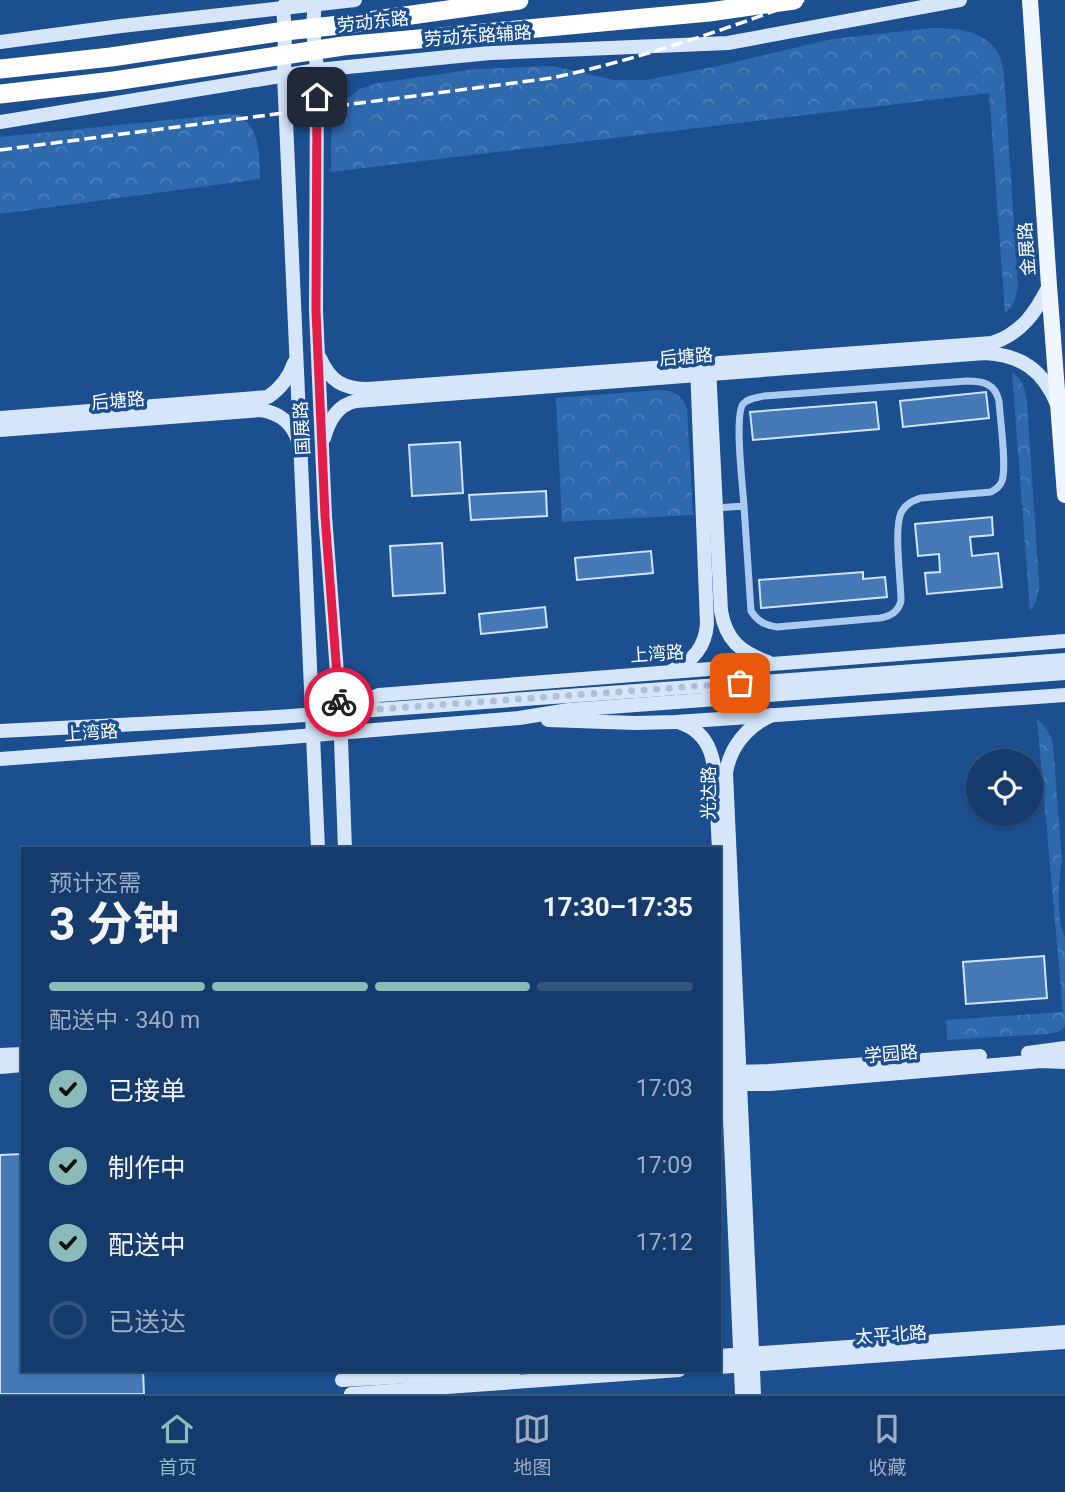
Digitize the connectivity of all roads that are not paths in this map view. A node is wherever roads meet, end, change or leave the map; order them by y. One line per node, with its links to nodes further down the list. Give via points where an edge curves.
1 (355, 0): 6 (main road)
2 (519, 0): 8 (highway, 劳动东路)
3 (794, 0): 11 (highway, 劳动东路)
4 (960, 0): 14 (main road, 劳动东路辅路, via 728,43 490,53)
5 (1030, 0): 18 (main road, 金展路)
6 (315, 3): 7 (main road); 8 (main road, 国展路)
7 (285, 4): 9 (main road, 国展路); 10 (main road)
8 (313, 28): 9 (highway, 劳动东路); 11 (main road, 国展路)
9 (285, 31): 12 (main road, 国展路); 13 (highway, 劳动东路)
10 (0, 42)
11 (314, 50): 12 (highway, 劳动东路); 14 (main road, 国展路)
12 (284, 55): 15 (main road, 国展路); 16 (highway, 劳动东路)
13 (0, 69)
14 (317, 70): 15 (main road, 劳动东路辅路); 19 (main road, 国展路)
15 (284, 75): 17 (main road, 劳动东路辅路); 20 (main road, 国展路)
16 (0, 94)
17 (0, 122)
18 (1049, 286): 21 (main road, 后塘路, via 1025,324 992,343); 22 (main road, 金展路)
19 (317, 351): 21 (main road, 后塘路, via 334,380 356,389); 25 (main road, 国展路)
20 (296, 355): 23 (main road, 后塘路, via 290,374 268,397); 26 (main road, 国展路)
21 (703, 370): 22 (main road, 后塘路, via 996,354 1018,359 1035,372); 25 (main road, 后塘路, via 346,403 332,417); 29 (main road); 33 (main road, via 707,624 697,653)
22 (1058, 407): 27 (main road, 金展路)
23 (0, 418)
24 (0, 430): 26 (main road, 后塘路, via 261,410 292,427)
25 (322, 450): 37 (main road, 国展路)
26 (300, 451): 38 (main road, 国展路)
27 (1065, 495)
28 (744, 506): 28 (street, via 749,601 756,619 777,627 889,616 901,601 898,528 906,505 921,498 990,492 1002,483 997,394 986,382 967,381 746,401 739,423); 29 (street)
29 (716, 508): 32 (main road, via 723,624 735,645)
30 (1065, 641): 32 (main road, 上湾路)
31 (1065, 660): 35 (main road, 上湾路)
32 (776, 663): 33 (main road, 上湾路)
33 (667, 673): 37 (main road, 上湾路, via 379,695)
34 (1065, 673): 35 (main road, 上湾路)
35 (928, 676): 37 (main road, 上湾路); 40 (main road, 上湾路)
36 (1065, 695): 39 (main road, 上湾路)
37 (340, 712): 38 (main road, 上湾路); 43 (main road, 国展路)
38 (312, 714): 42 (main road, 上湾路); 44 (main road, 国展路)
39 (772, 715): 41 (main road, 上湾路); 56 (main road, 光达路, via 743,736 732,750 726,773)
40 (519, 718): 41 (main road, 上湾路); 43 (main road, 上湾路)
41 (677, 722): 48 (main road, 光达路, via 698,733 712,752)
42 (0, 731)
43 (341, 733): 44 (main road, 上湾路); 47 (main road, 国展路)
44 (313, 734): 45 (main road, 上湾路); 46 (main road, 国展路)
45 (0, 759)
46 (318, 847)
47 (345, 847)
48 (719, 847)
49 (721, 909): 56 (main road, 光达路)
50 (1065, 1048): 56 (main road, 学园路)
51 (21, 1054): 52 (main road)
52 (0, 1055)
53 (1065, 1062): 56 (main road, 学园路, via 770,1084)
54 (21, 1065): 55 (main road)
55 (0, 1067)
56 (729, 1078): 60 (main road, 光达路)
57 (1065, 1332): 60 (main road, 太平北路)
58 (1065, 1342): 60 (main road, 太平北路)
59 (721, 1356): 60 (main road, 太平北路)
60 (746, 1359): 61 (main road, 太平北路); 67 (main road, 光达路); 68 (main road, 光达路)
61 (721, 1366)
62 (494, 1372): 65 (main road)
63 (634, 1372): 65 (main road)
64 (342, 1381): 65 (main road)
65 (366, 1384): 66 (main road)
66 (351, 1394)
67 (742, 1394)
68 (754, 1394)

